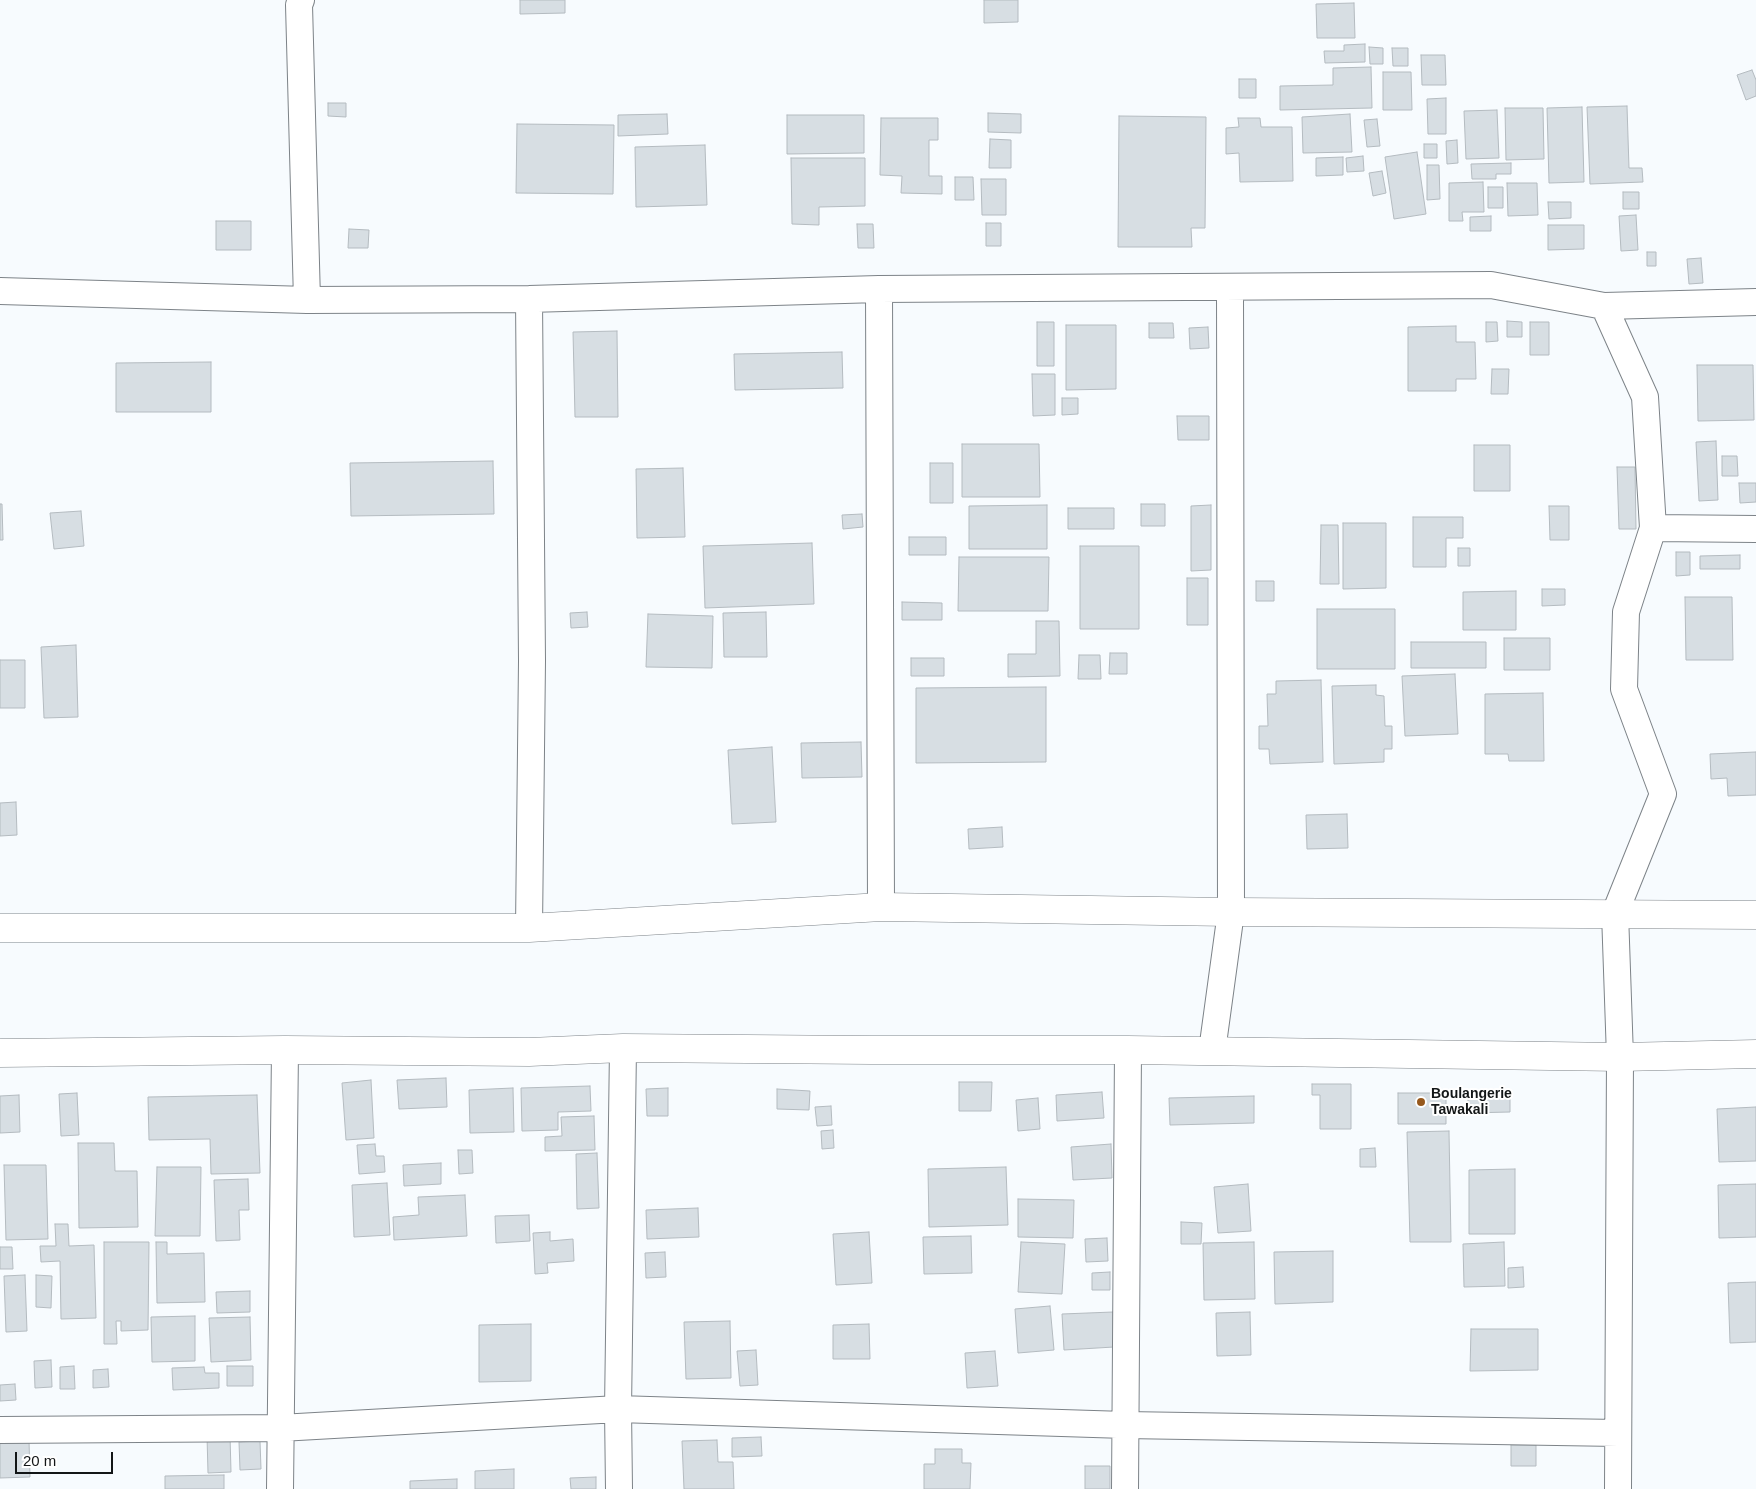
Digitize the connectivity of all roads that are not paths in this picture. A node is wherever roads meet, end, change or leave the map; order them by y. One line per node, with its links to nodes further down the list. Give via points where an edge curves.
1 (301, 0): 6 (street)
2 (1230, 287): 3 (street); 8 (street, via 1491,285); 12 (street)
3 (879, 289): 5 (street); 11 (street)
4 (0, 291): 6 (street)
5 (529, 299): 6 (street); 16 (street, via 532,661)
6 (307, 300)
7 (1756, 302): 8 (street)
8 (1604, 306): 9 (street, via 1645,397)
9 (1653, 528): 10 (street); 13 (street, via 1626,612 1624,689 1663,794)
10 (1756, 529)
11 (881, 908): 12 (street); 16 (street)
12 (1231, 912): 13 (street); 20 (street)
13 (1615, 913): 14 (street); 23 (street)
14 (1756, 915)
15 (0, 928): 16 (street)
16 (529, 928)
17 (623, 1048): 18 (street, via 529,1052); 19 (street); 24 (street)
18 (285, 1050): 21 (street); 26 (street)
19 (1128, 1050): 20 (street); 25 (street)
20 (1212, 1050): 23 (street)
21 (0, 1054)
22 (1756, 1054): 23 (street)
23 (1620, 1057): 28 (street)
24 (618, 1409): 25 (street); 26 (street); 30 (street)
25 (1125, 1425): 28 (street); 31 (street)
26 (280, 1428): 27 (street); 29 (street)
27 (0, 1430)
28 (1618, 1433): 32 (street)
29 (280, 1489)
30 (619, 1489)
31 (1125, 1489)
32 (1618, 1489)

